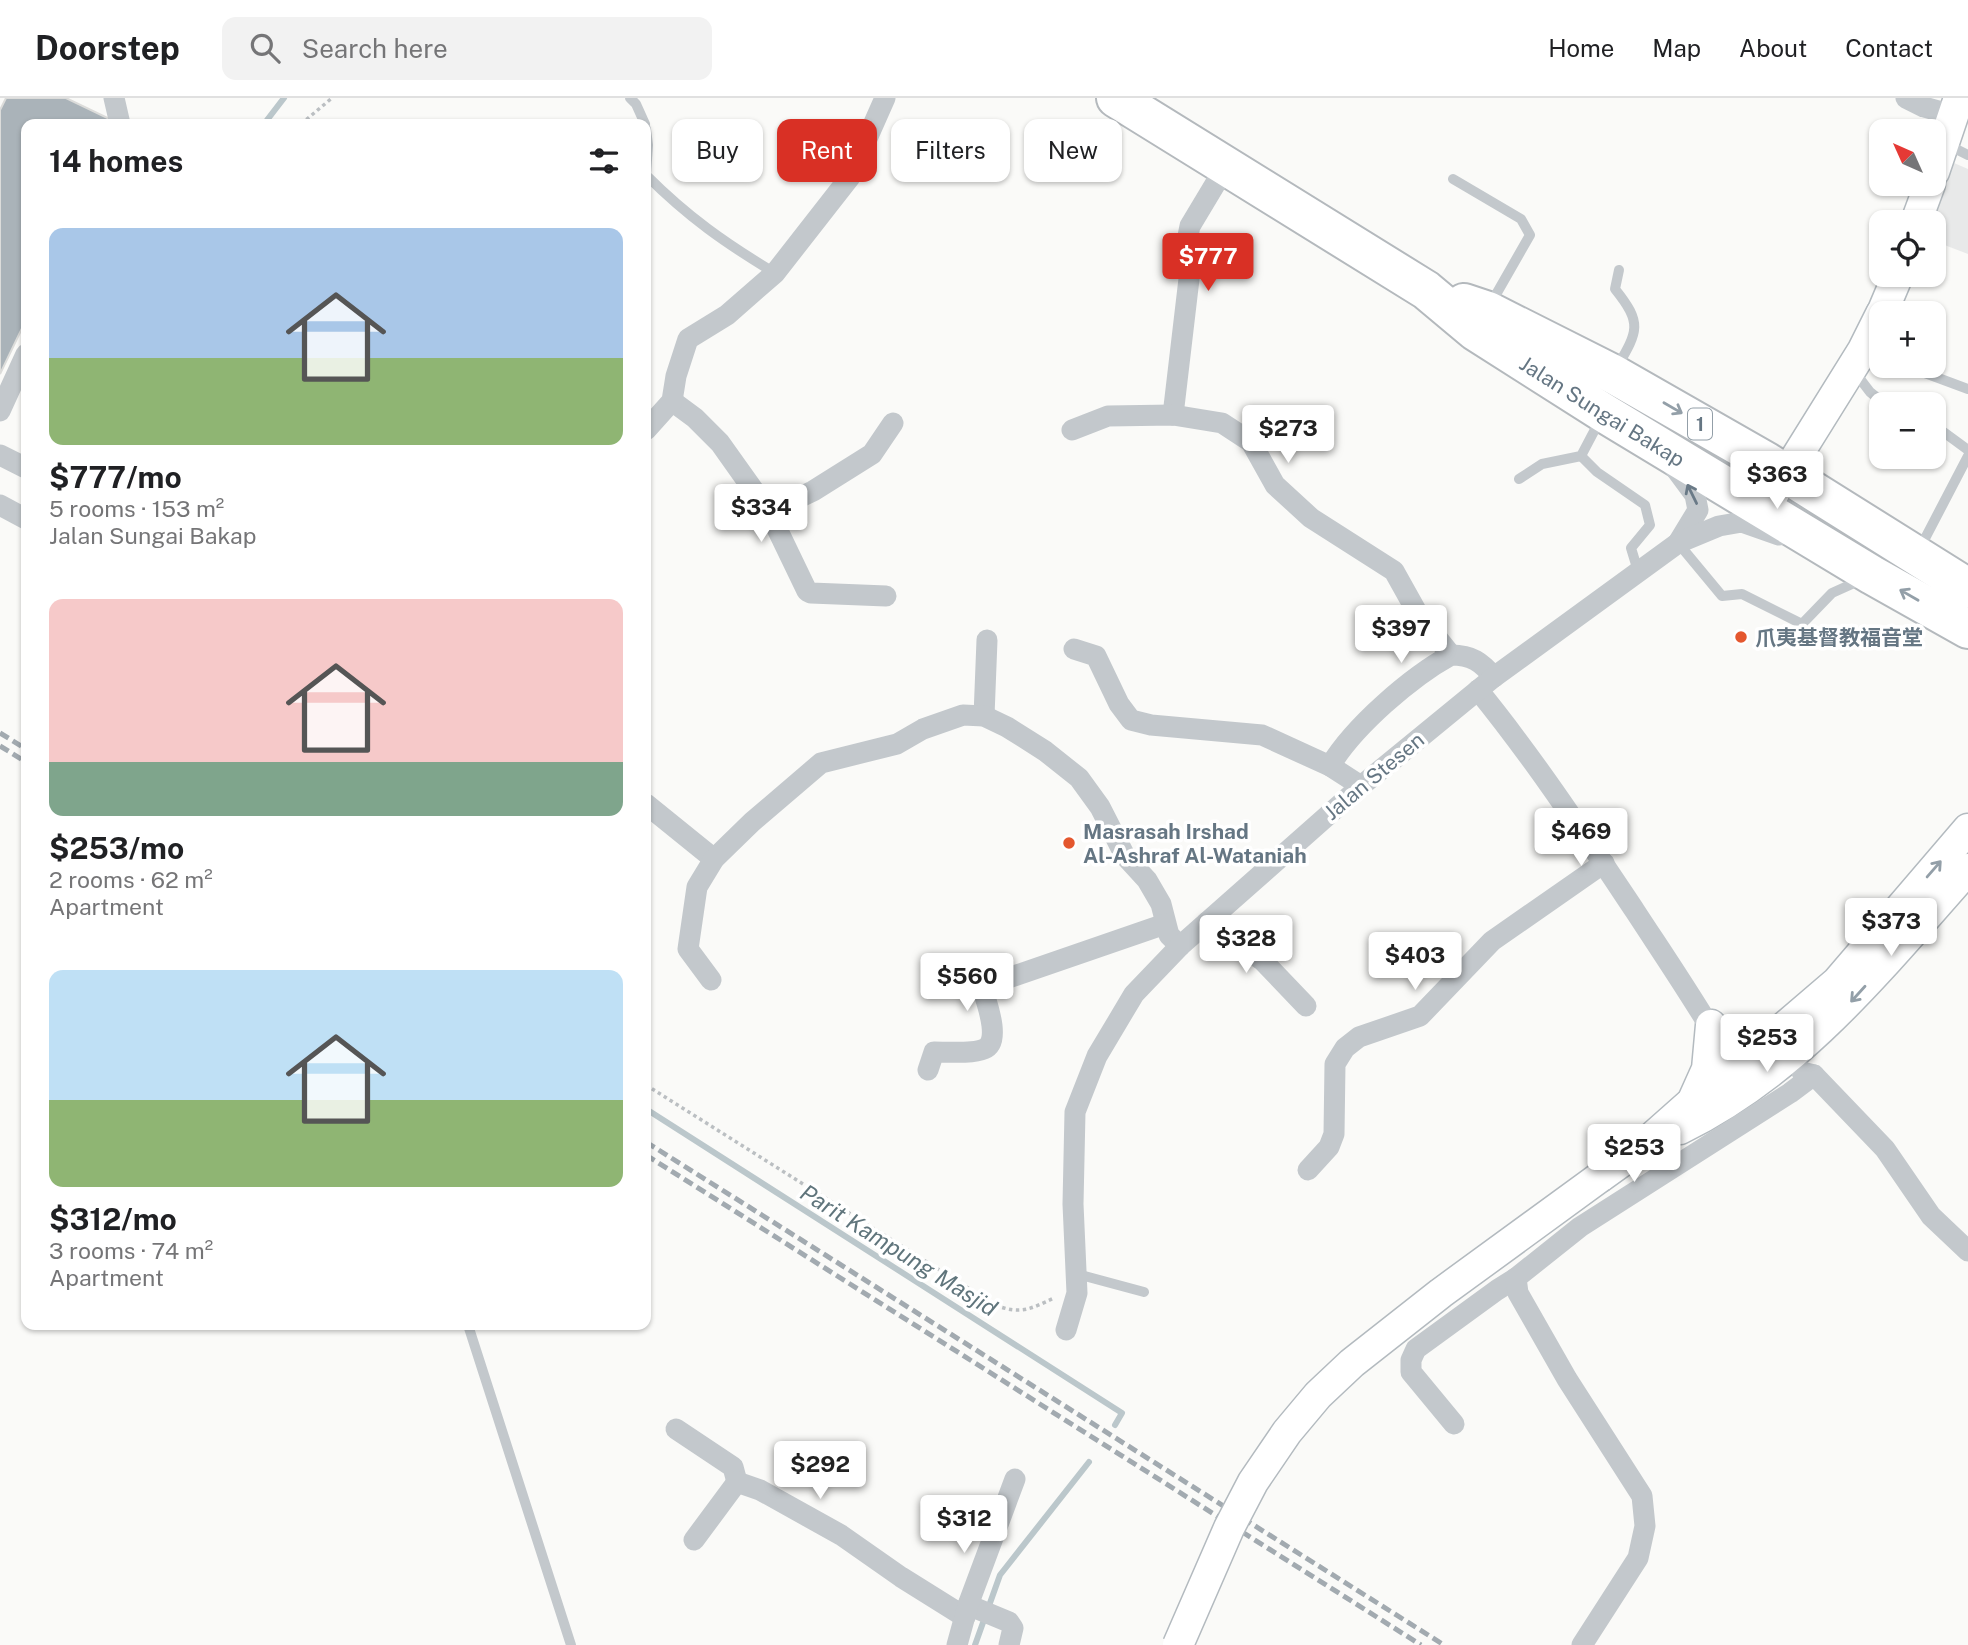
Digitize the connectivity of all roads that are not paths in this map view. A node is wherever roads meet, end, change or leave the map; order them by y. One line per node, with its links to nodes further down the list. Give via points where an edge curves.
1 (114, 98): 7 (street)
2 (630, 98): 8 (lane)
3 (885, 98): 14 (street, via 850,177)
4 (1116, 98): 10 (highway, Jalan Sungai Bakap / 1)
5 (1906, 98): 6 (street, via 1924,107)
6 (1956, 106): 9 (street)
7 (119, 119)
8 (642, 119)
9 (1956, 149)
10 (1226, 166): 15 (highway, Jalan Sungai Bakap / 1, via 1426,290); 27 (street, via 1190,226 1189,279)
11 (1453, 179): 15 (lane, via 1521,219 1530,235)
12 (651, 180): 14 (lane, via 718,238)
13 (1619, 270): 20 (lane, via 1615,289 1632,309 1635,323 1630,345)
14 (775, 273): 24 (street, via 727,315 688,339)
15 (1498, 326): 19 (highway, Jalan Sungai Bakap / 1)
16 (1869, 342): 17 (street)
17 (1862, 357): 23 (lane); 38 (street)
18 (21, 365): 25 (street)
19 (1560, 365): 20 (highway, Jalan Sungai Bakap / 1); 26 (highway, Jalan Sungai Bakap / 1)
20 (1613, 374): 38 (highway, Jalan Sungai Bakap / 1, one-way to 38)
21 (1938, 378): 22 (lane)
22 (1968, 389)
23 (1870, 392)
24 (672, 401): 29 (street); 42 (street, via 720,443)
25 (0, 411)
26 (1604, 413): 32 (highway, Jalan Sungai Bakap / 1); 35 (lane)
27 (1173, 415): 30 (street, via 1108,416); 53 (street, via 1222,423 1251,442 1275,485 1311,519 1394,571 1418,614)
28 (893, 423): 42 (street, via 872,454)
29 (651, 424)
30 (1072, 430)
31 (1946, 434): 33 (lane)
32 (1660, 448): 41 (highway, Jalan Sungai Bakap / 1); 44 (street, Jalan Stesen, one-way to 32, via 1698,510 1695,495)
33 (1968, 450)
34 (0, 455): 37 (street)
35 (1581, 456): 39 (lane, via 1542,464); 46 (lane, via 1645,505 1650,525 1631,548)
36 (1968, 456): 45 (lane)
37 (21, 466)
38 (1786, 474): 41 (street); 45 (highway, Jalan Sungai Bakap / 1)
39 (1519, 479)
40 (0, 505): 43 (street)
41 (1764, 509): 47 (highway, Jalan Sungai Bakap / 1)
42 (769, 512): 49 (street, via 807,591)
43 (21, 516)
44 (1678, 543): 46 (street, Jalan Stesen); 47 (street, Jalan Stesen, via 1718,526 1742,522); 47 (lane, via 1722,596 1742,594 1802,624 1832,593)
45 (1916, 556): 48 (highway, Jalan Sungai Bakap / 1)
46 (1638, 571): 54 (street, Jalan Stesen)
47 (1872, 575): 50 (highway, Jalan Sungai Bakap / 1, one-way to 47)
48 (1968, 588)
49 (886, 596)
50 (1968, 629)
51 (988, 640): 55 (street)
52 (1074, 649): 56 (street, via 1096,656 1131,720 1262,735)
53 (1451, 654): 54 (street, via 1466,654 1480,661); 56 (street, via 1365,720)
54 (1486, 684): 57 (street, Jalan Stesen); 61 (street, via 1506,725)
55 (984, 716): 60 (street, via 963,715 897,744 821,763); 64 (street, via 1045,751 1079,778 1125,856 1147,880 1161,904)
56 (1330, 766): 57 (street)
57 (1361, 786): 63 (street, Jalan Stesen)
58 (651, 808): 60 (street)
59 (1968, 829): 70 (street, one-way to 59)
60 (714, 859): 66 (street, via 697,887 688,949)
61 (1604, 863): 68 (street); 76 (street, via 1492,941 1420,1016 1359,1037 1345,1048 1335,1064 1335,1134)
62 (1968, 869): 69 (street, one-way to 69, via 1852,1000)
63 (1207, 922): 65 (street, Jalan Stesen); 67 (street, via 1263,961)
64 (1165, 925): 65 (street); 72 (street, via 982,987 994,1031 990,1045 983,1050 933,1052)
65 (1180, 946): 79 (street, Jalan Stesen, via 1135,994 1097,1056 1075,1112)
66 (711, 980)
67 (1306, 1006)
68 (1711, 1025): 70 (street); 71 (street); 74 (street, via 1707,1069)
69 (1807, 1041): 70 (street); 73 (street)
70 (1773, 1060): 71 (street); 73 (street); 75 (street, via 1702,1118)
71 (1734, 1068): 74 (street)
72 (928, 1070)
73 (1814, 1075): 77 (street, via 1885,1149 1931,1216); 78 (street, via 1580,1227)
74 (1692, 1102): 75 (street)
75 (1639, 1149): 92 (street, bridge, via 1441,1293 1318,1395 1253,1482)
76 (1307, 1170)
77 (1966, 1247)
78 (1516, 1278): 83 (street, via 1416,1349 1411,1360 1411,1372); 93 (street, via 1518,1293 1567,1379 1642,1496 1645,1526 1638,1558)
79 (1077, 1284): 80 (lane); 82 (street, Jalan Stesen)
80 (1144, 1292)
81 (470, 1330): 89 (lane)
82 (1066, 1330)
83 (1454, 1424)
84 (676, 1429): 86 (street, via 733,1467)
85 (1015, 1479): 88 (street)
86 (737, 1482): 87 (street); 88 (street, via 841,1535 901,1577)
87 (694, 1540)
88 (978, 1613): 90 (street); 91 (street, via 1009,1622 1013,1628)
89 (571, 1645)
90 (957, 1645)
91 (1009, 1645)
92 (1178, 1645)
93 (1582, 1645)

